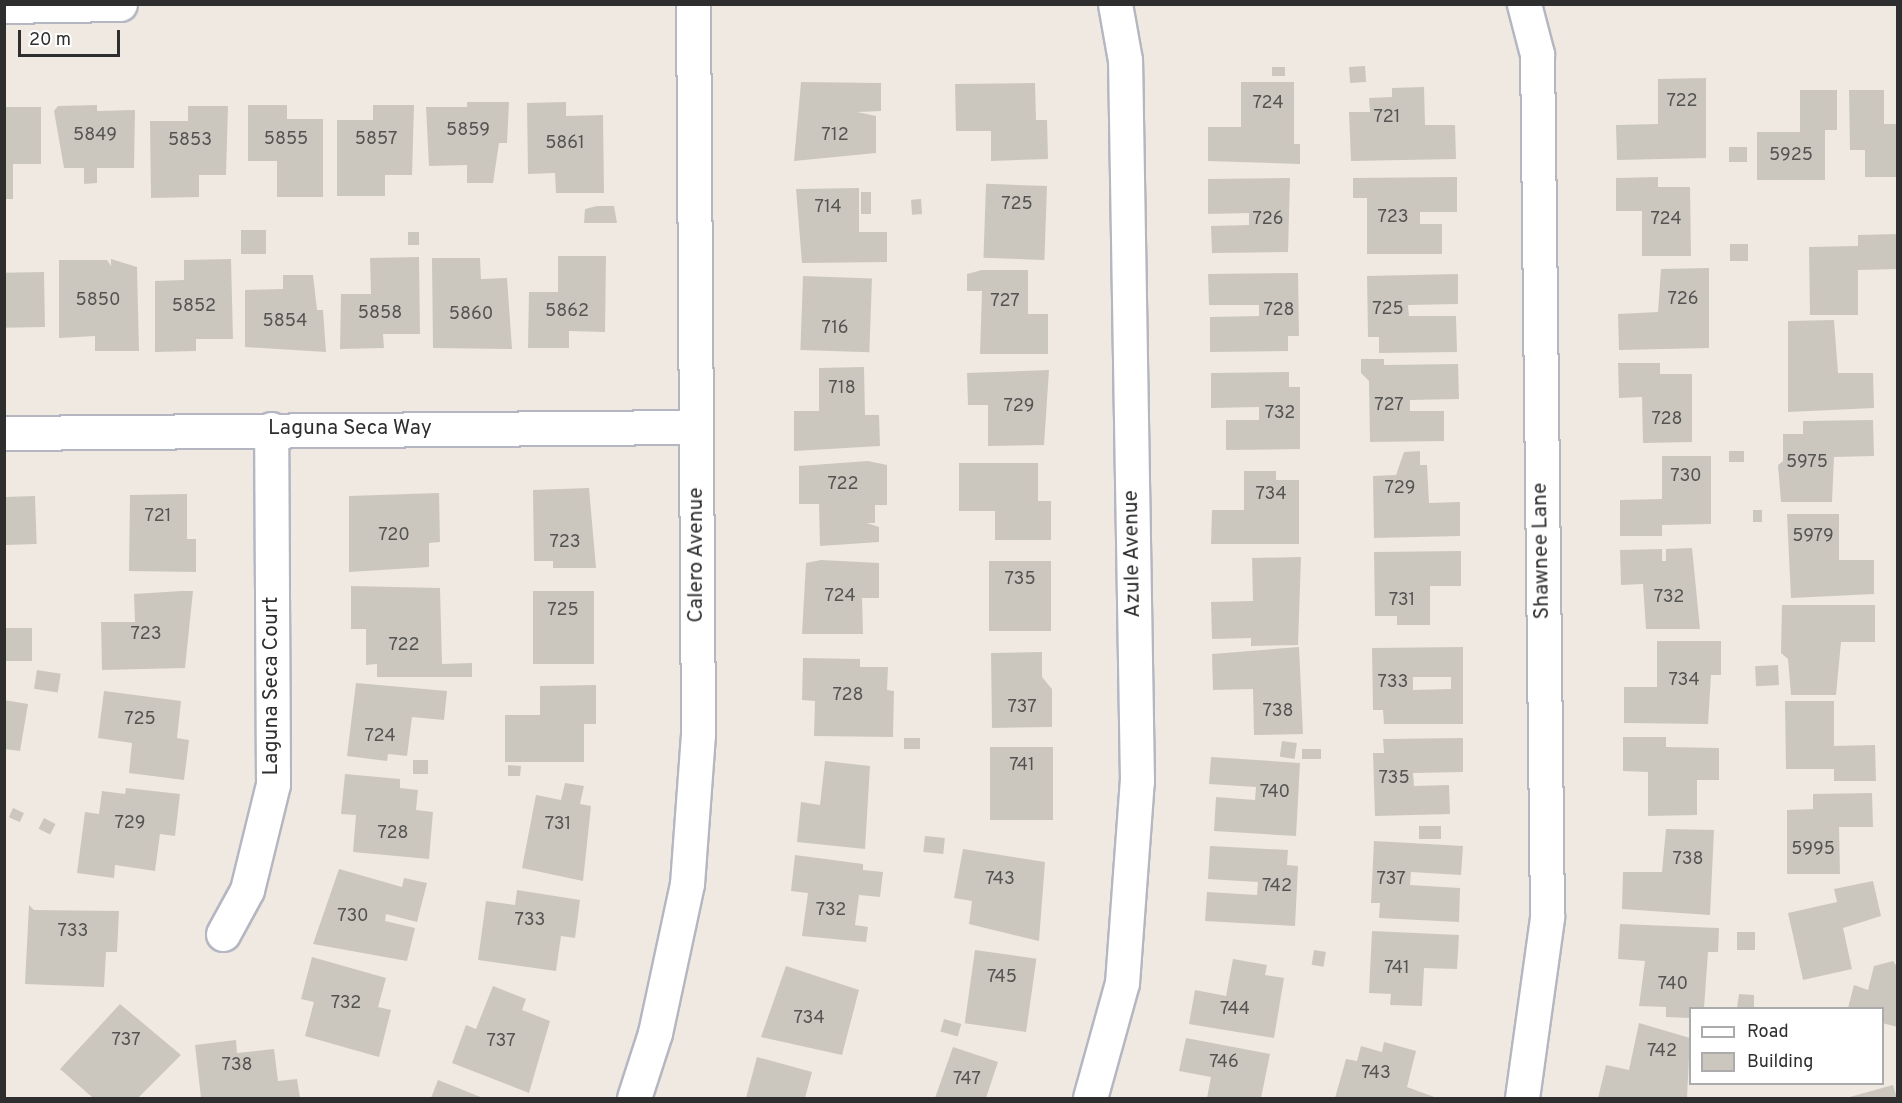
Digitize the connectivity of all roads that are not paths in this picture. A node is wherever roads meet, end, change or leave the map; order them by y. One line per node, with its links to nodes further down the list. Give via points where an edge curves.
1 (120, 4): 5 (street)
2 (693, 4): 6 (street, Calero Avenue)
3 (1115, 4): 11 (street, Azule Avenue, via 1125,60 1137,781 1122,983)
4 (1524, 4): 12 (street, Shawnee Lane, via 1537,54 1547,917)
5 (4, 6)
6 (696, 427): 7 (street, Laguna Seca Way); 10 (street, Calero Avenue, via 698,734 687,884 655,1034)
7 (271, 429): 8 (street, Laguna Seca Way); 9 (street, Laguna Seca Court, via 273,784 247,890)
8 (4, 433)
9 (223, 934)
10 (634, 1098)
11 (1090, 1098)
12 (1522, 1098)

